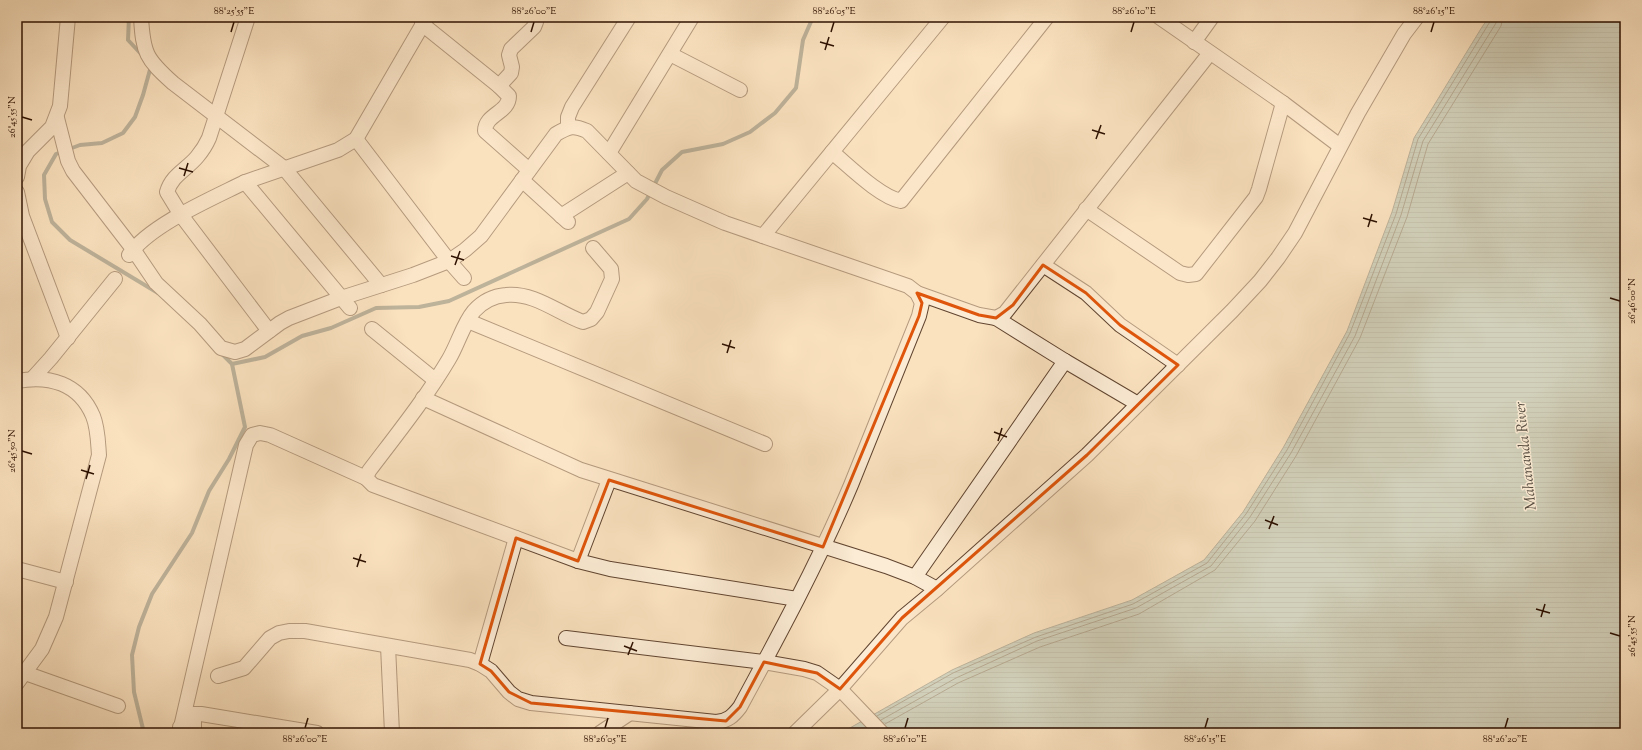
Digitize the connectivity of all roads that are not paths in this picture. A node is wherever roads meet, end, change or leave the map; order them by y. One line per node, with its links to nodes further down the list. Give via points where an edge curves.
1 (68, 17): 20 (street)
2 (141, 17): 19 (street, via 145,51 157,69)
3 (248, 17): 19 (street)
4 (534, 17): 16 (street, via 534,27 511,49 511,73)
5 (629, 17): 21 (street, via 572,107 568,116)
6 (692, 17): 15 (street)
7 (943, 17): 24 (street)
8 (1047, 17): 24 (street, via 901,201 883,194)
9 (1159, 17): 13 (street)
10 (1212, 17): 13 (street)
11 (1417, 17): 23 (street, via 1404,34)
12 (424, 21): 16 (street); 22 (street)
13 (1194, 42): 14 (street)
14 (1210, 53): 18 (street); 32 (street)
15 (670, 54): 17 (street); 25 (street)
16 (499, 86): 27 (street, via 509,96 509,101 489,120 485,131)
17 (740, 90)
18 (1282, 103): 23 (street); 32 (street, via 1256,197 1196,274 1188,276 1180,273)
19 (216, 117): 26 (street); 33 (street, via 203,150 169,184 167,192)
20 (57, 118): 28 (street, via 52,127 28,151); 36 (street, via 73,171)
21 (568, 127): 25 (street, via 587,131); 27 (street, via 556,134)
22 (356, 139): 26 (street, via 338,150); 37 (street)
23 (1340, 146): 50 (street, via 1310,206 1278,258 1232,311)
24 (832, 152): 34 (street)
25 (609, 153): 29 (street)
26 (284, 168): 30 (street); 41 (street)
27 (526, 175): 29 (street, via 565,219); 37 (street, via 481,236)
28 (17, 177)
29 (632, 177): 34 (street, via 666,198)
30 (245, 182): 33 (street); 43 (street)
31 (17, 192): 48 (street, via 22,216)
32 (1086, 208): 38 (street)
33 (181, 215): 36 (street, via 151,232); 47 (street)
34 (763, 236): 42 (street, via 908,286)
35 (592, 248): 45 (street, via 611,269 612,279 597,312 591,319 583,322 529,297 506,295 480,301)
36 (131, 252): 47 (street, via 156,283 200,324 221,348 235,352 245,349)
37 (449, 261): 39 (street); 41 (street)
38 (1043, 265): 44 (street, via 1013,305); 50 (street, via 1086,293 1125,328)
39 (464, 278)
40 (115, 279): 48 (street)
41 (381, 285): 43 (street)
42 (917, 292): 44 (street, via 979,315); 60 (street, via 922,303 919,316 851,485)
43 (346, 303): 47 (street, via 289,318)
44 (996, 318): 49 (street)
45 (468, 321): 52 (street, via 452,354); 56 (street)
46 (372, 329): 52 (street)
47 (269, 331)
48 (68, 338): 51 (street)
49 (1065, 361): 55 (street); 63 (street)
50 (1178, 365): 55 (street)
51 (33, 378): 53 (street); 64 (street, via 64,384 80,396 93,416 97,434 99,456)
52 (435, 380): 54 (street)
53 (17, 381)
54 (423, 398): 57 (street); 58 (street, via 546,455)
55 (1138, 404): 65 (street, via 1087,455)
56 (765, 444)
57 (366, 478): 59 (street, via 374,485); 79 (street, via 270,435 260,432 252,435 246,445)
58 (609, 480): 60 (street); 61 (street)
59 (516, 538): 61 (street); 70 (street)
60 (823, 547): 63 (street); 66 (street)
61 (578, 561): 66 (street, via 610,569)
62 (17, 568): 64 (street)
63 (915, 577): 65 (street)
64 (66, 582): 72 (street, via 49,636)
65 (937, 589): 73 (street, via 902,618)
66 (797, 599): 69 (street)
67 (566, 638): 69 (street)
68 (388, 646): 70 (street, via 470,660); 71 (street, via 305,630 289,631 270,638 244,668); 82 (street)
69 (764, 662): 73 (street, via 817,673); 77 (street, via 740,707)
70 (480, 664): 75 (street, via 491,671 518,699 531,703)
71 (218, 676)
72 (21, 678): 74 (street)
73 (840, 688): 85 (street); 86 (street)
74 (118, 706)
75 (630, 713): 77 (street, via 716,722 726,721); 83 (street)
76 (194, 714): 78 (street); 79 (street); 80 (street)
77 (733, 715): 84 (street)
78 (258, 728): 81 (street)
79 (178, 730)
80 (194, 733)
81 (316, 733)
82 (392, 733)
83 (600, 733)
84 (726, 733)
85 (795, 733)
86 (882, 733)

